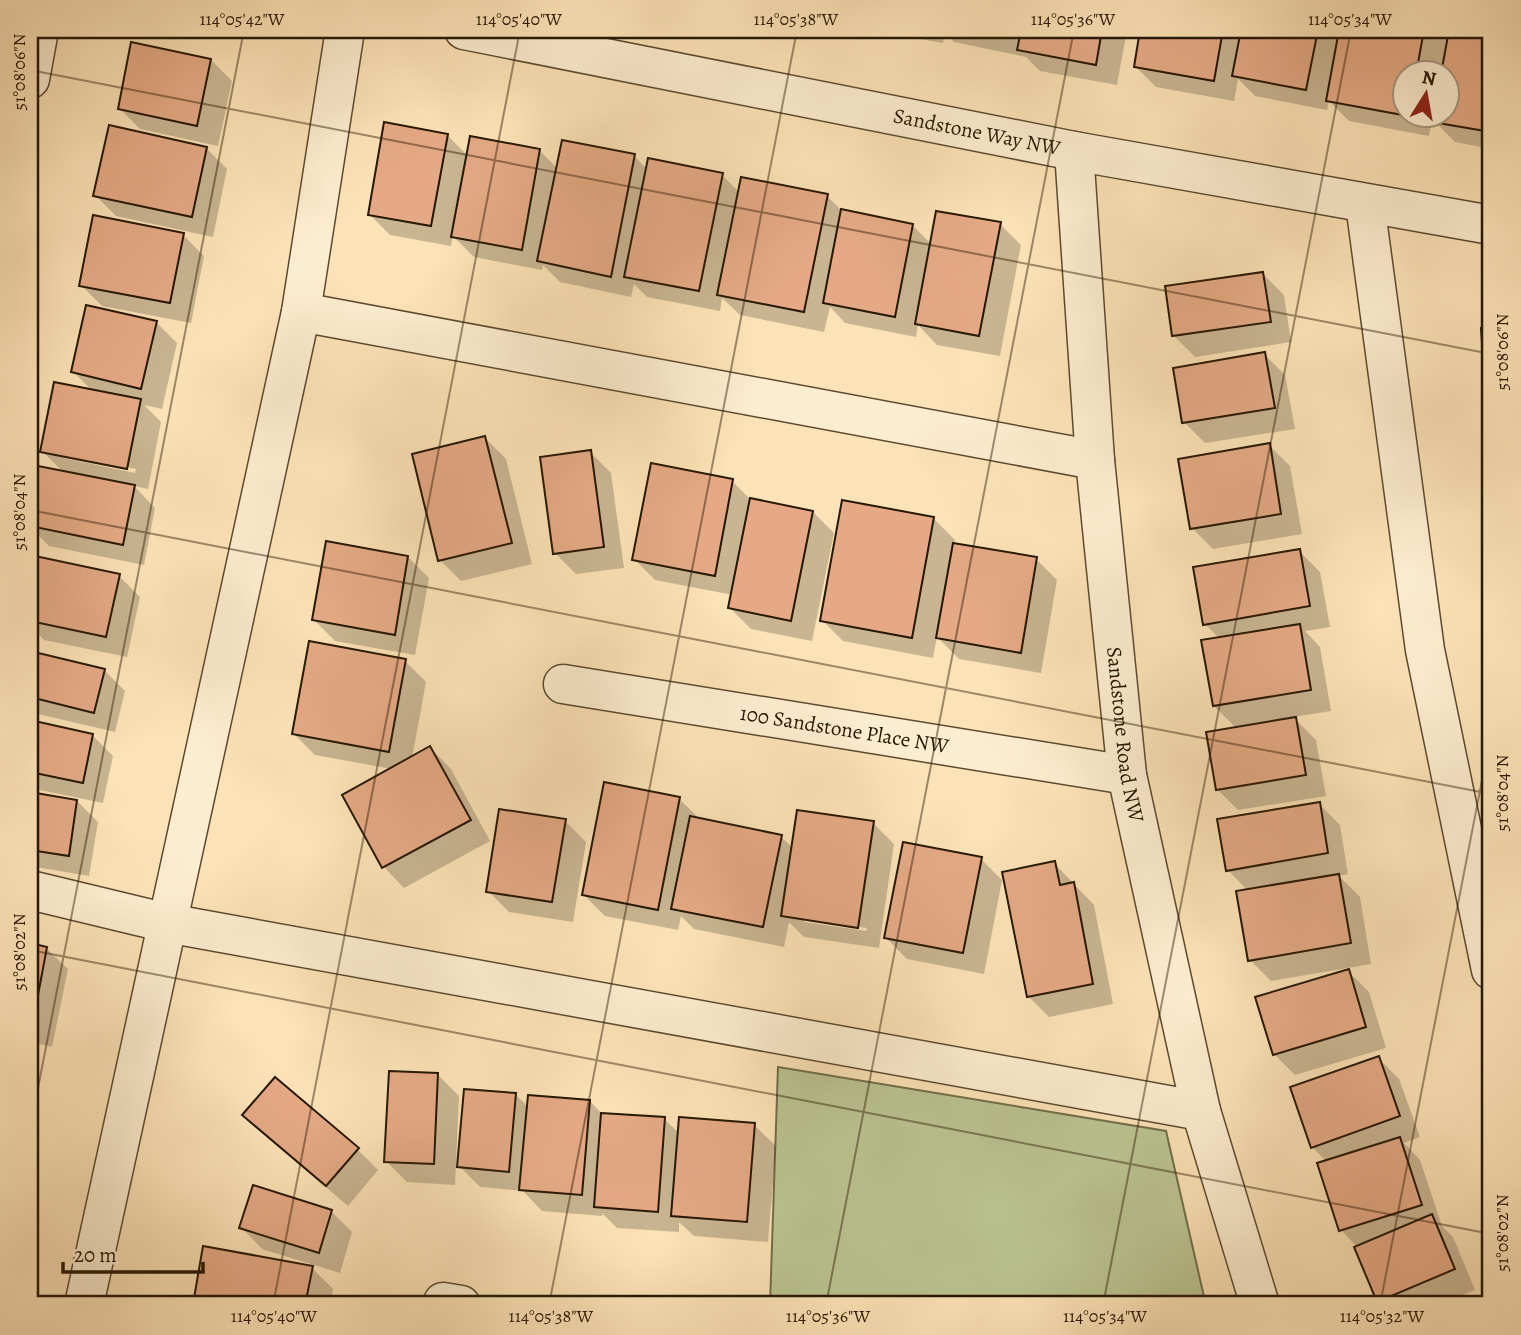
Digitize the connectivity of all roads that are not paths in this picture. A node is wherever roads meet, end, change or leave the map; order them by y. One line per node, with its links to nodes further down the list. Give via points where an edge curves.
1 (39, 30): 4 (street)
2 (345, 30): 8 (street)
3 (464, 30): 5 (street, Sandstone Way NW)
4 (30, 79)
5 (1074, 151): 6 (street, Sandstone Way NW); 9 (street, Sandstone Road NW)
6 (1365, 204): 7 (street, Sandstone Way NW); 14 (street, via 1425,650)
7 (1491, 225)
8 (301, 312): 9 (street); 13 (street)
9 (1095, 460): 11 (street, Sandstone Road NW)
10 (563, 684): 11 (street, 100 Sandstone Place NW)
11 (1127, 775): 15 (street, Sandstone Road NW)
12 (30, 890): 13 (street)
13 (167, 923): 15 (street); 16 (street)
14 (1491, 970)
15 (1201, 1111): 17 (street, Sandstone Road NW)
16 (84, 1305)
17 (1260, 1305)

